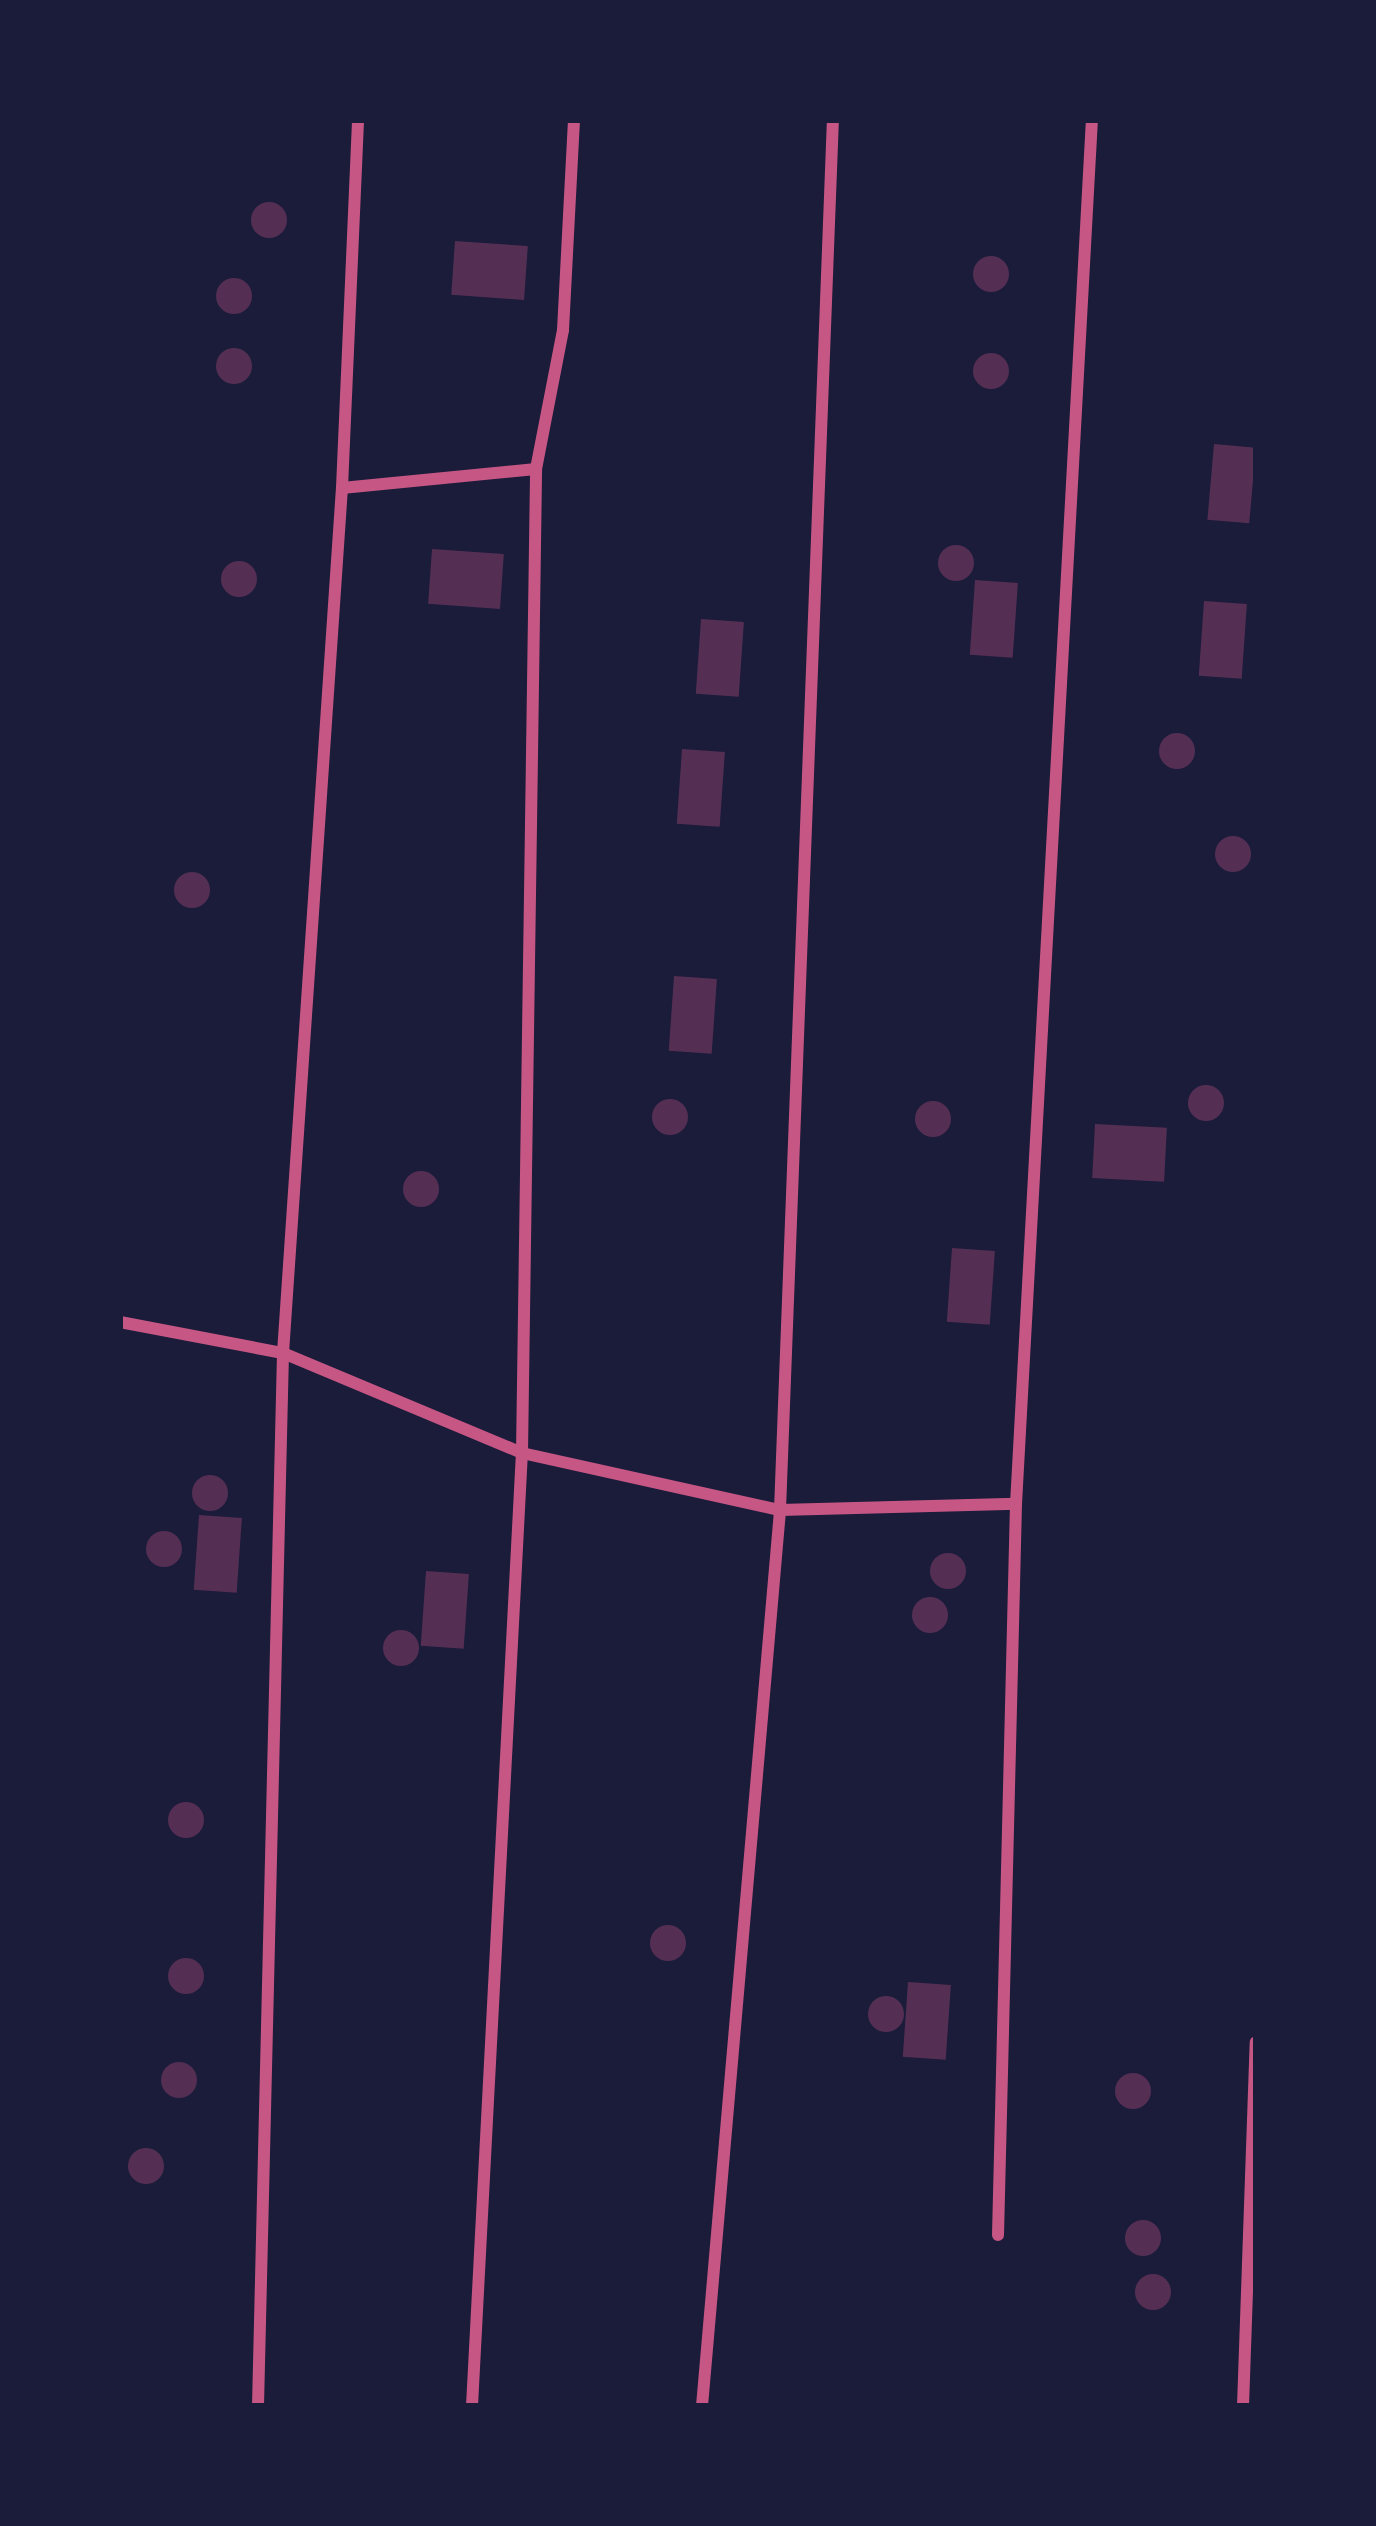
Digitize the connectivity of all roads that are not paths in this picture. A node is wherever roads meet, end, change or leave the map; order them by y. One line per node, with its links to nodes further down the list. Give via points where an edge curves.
1 (358, 120): 6 (street)
2 (574, 120): 5 (street, via 563,330)
3 (833, 120): 11 (street)
4 (1092, 120): 10 (street)
5 (536, 469): 6 (street); 9 (street)
6 (342, 488): 8 (street)
7 (120, 1322): 8 (street)
8 (283, 1353): 9 (street); 14 (street)
9 (522, 1453): 11 (street); 15 (street)
10 (1016, 1504): 11 (street); 13 (street)
11 (781, 1510): 16 (street)
12 (1256, 2042): 17 (street)
13 (998, 2235)
14 (258, 2406)
15 (472, 2406)
16 (702, 2406)
17 (1244, 2406)

